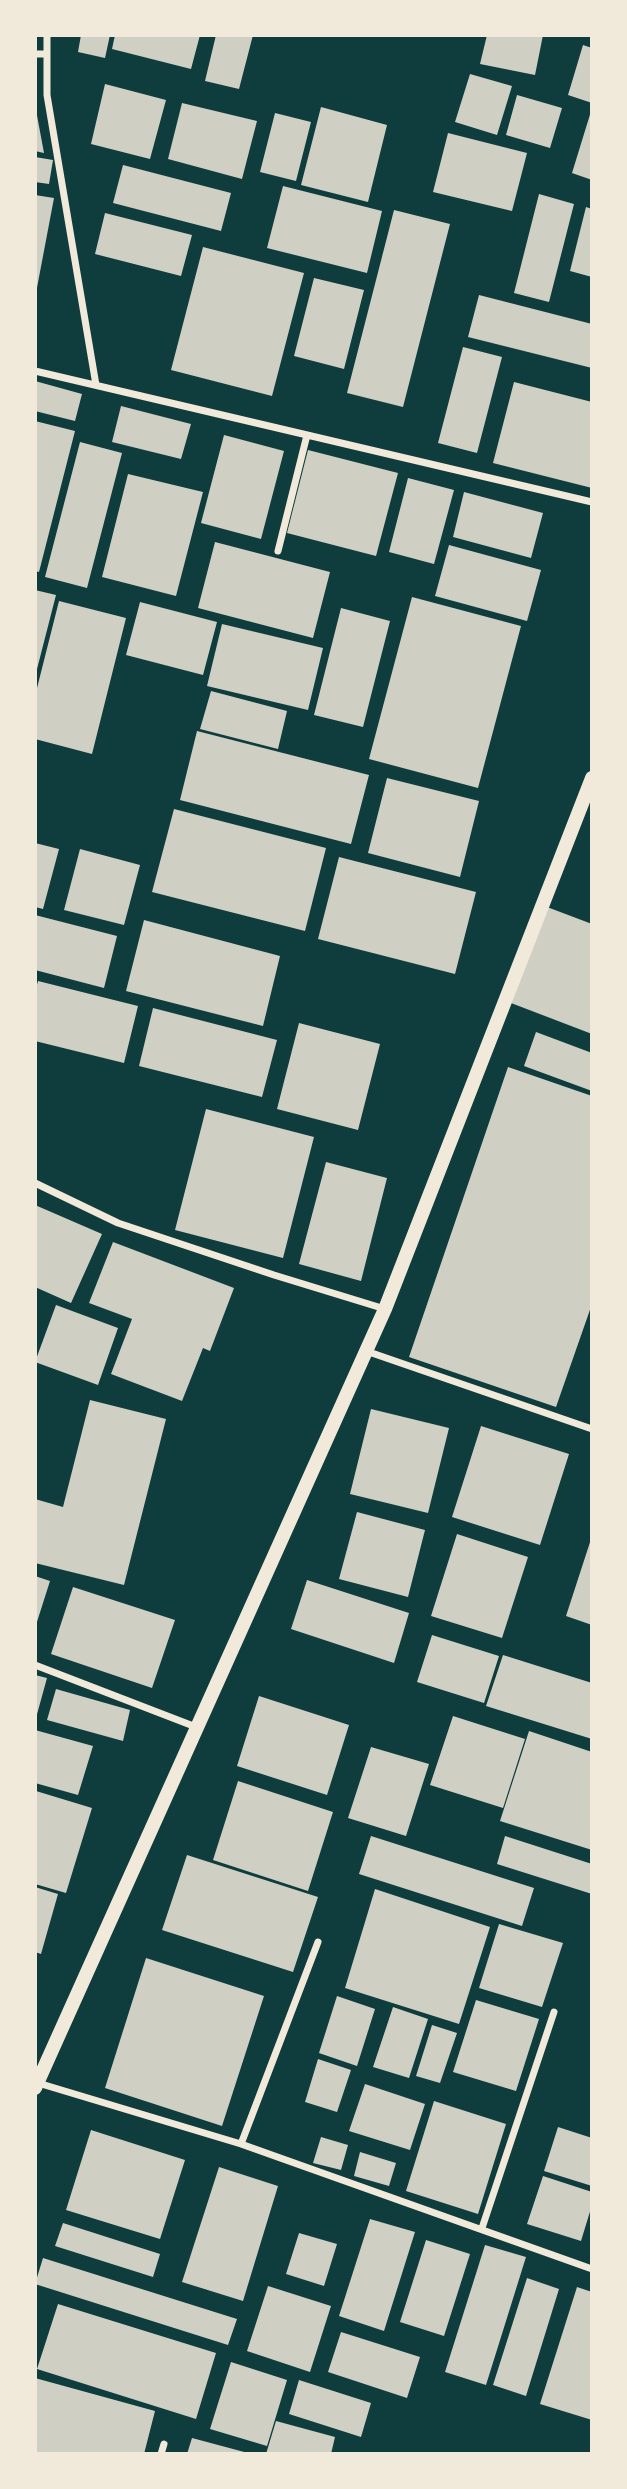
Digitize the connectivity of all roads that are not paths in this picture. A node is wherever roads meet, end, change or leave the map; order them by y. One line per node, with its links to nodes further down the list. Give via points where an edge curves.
1 (47, 35): 3 (street)
2 (35, 54): 3 (street)
3 (47, 54): 5 (street, via 47,95)
4 (35, 371): 5 (street)
5 (96, 385): 6 (street)
6 (307, 435): 7 (street); 8 (street)
7 (592, 502)
8 (278, 551)
9 (592, 779): 11 (main road)
10 (35, 1182): 11 (street, via 118,1223)
11 (386, 1309): 12 (main road)
12 (365, 1350): 13 (street); 15 (main road)
13 (592, 1429)
14 (35, 1665): 15 (street)
15 (196, 1727): 18 (main road)
16 (318, 1942): 19 (street)
17 (554, 2012): 20 (street)
18 (36, 2085): 19 (street)
19 (241, 2144): 20 (street)
20 (482, 2228): 21 (street)
21 (592, 2269)
22 (164, 2444): 23 (street)
23 (161, 2454)

